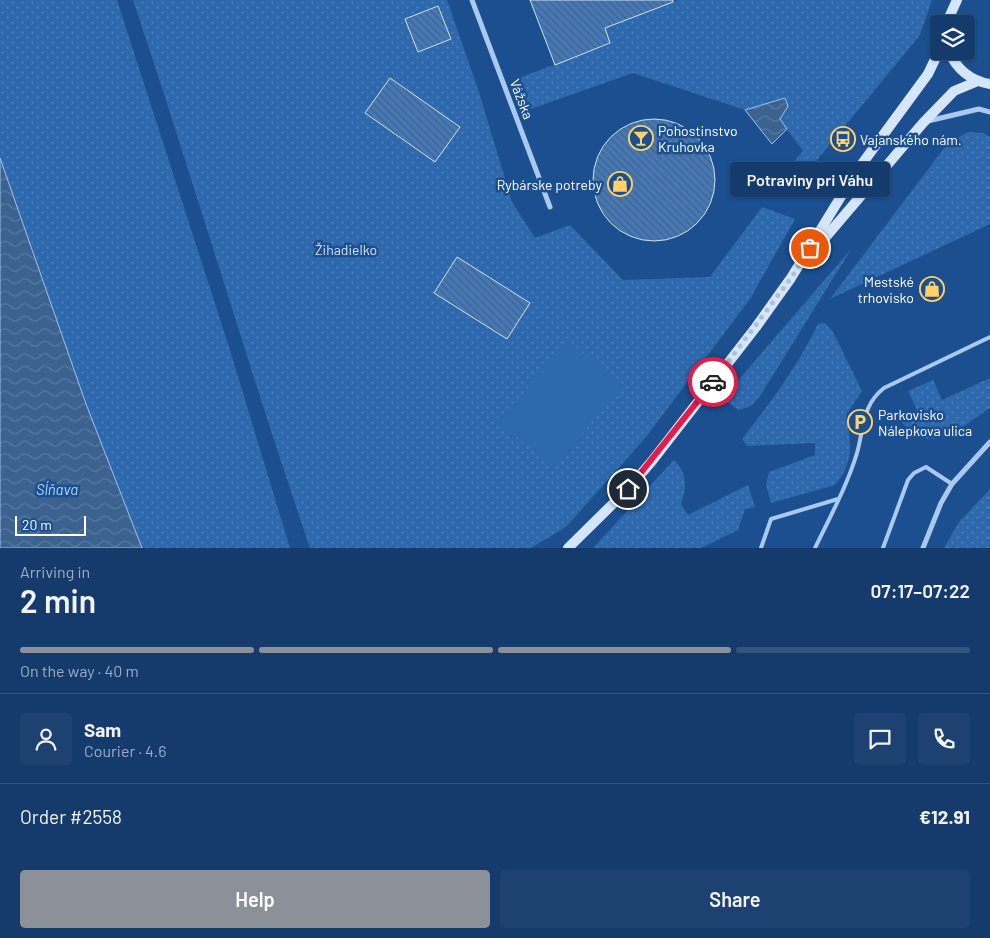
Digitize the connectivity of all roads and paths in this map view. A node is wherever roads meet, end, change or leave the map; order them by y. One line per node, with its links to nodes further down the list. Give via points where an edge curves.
1 (472, 0): 10 (street, Vážska)
2 (957, 0): 3 (main road)
3 (950, 15)
4 (934, 60): 11 (main road, via 918,88 856,172)
5 (955, 60): 6 (main road, via 962,71)
6 (978, 81): 7 (main road); 9 (main road, via 954,91)
7 (990, 84)
8 (990, 112): 9 (street, via 979,110)
9 (923, 123): 11 (main road)
10 (550, 207)
11 (791, 278): 17 (main road, via 652,461 622,496)
12 (990, 337): 16 (lane, via 884,388 874,396)
13 (990, 442): 14 (street)
14 (988, 446): 15 (street)
15 (952, 484): 20 (lane, via 926,467 914,473 908,480); 21 (street, via 941,502)
16 (838, 499): 18 (lane, via 771,519); 19 (lane)
17 (568, 548)
18 (761, 548)
19 (816, 548)
20 (883, 548)
21 (923, 548)

